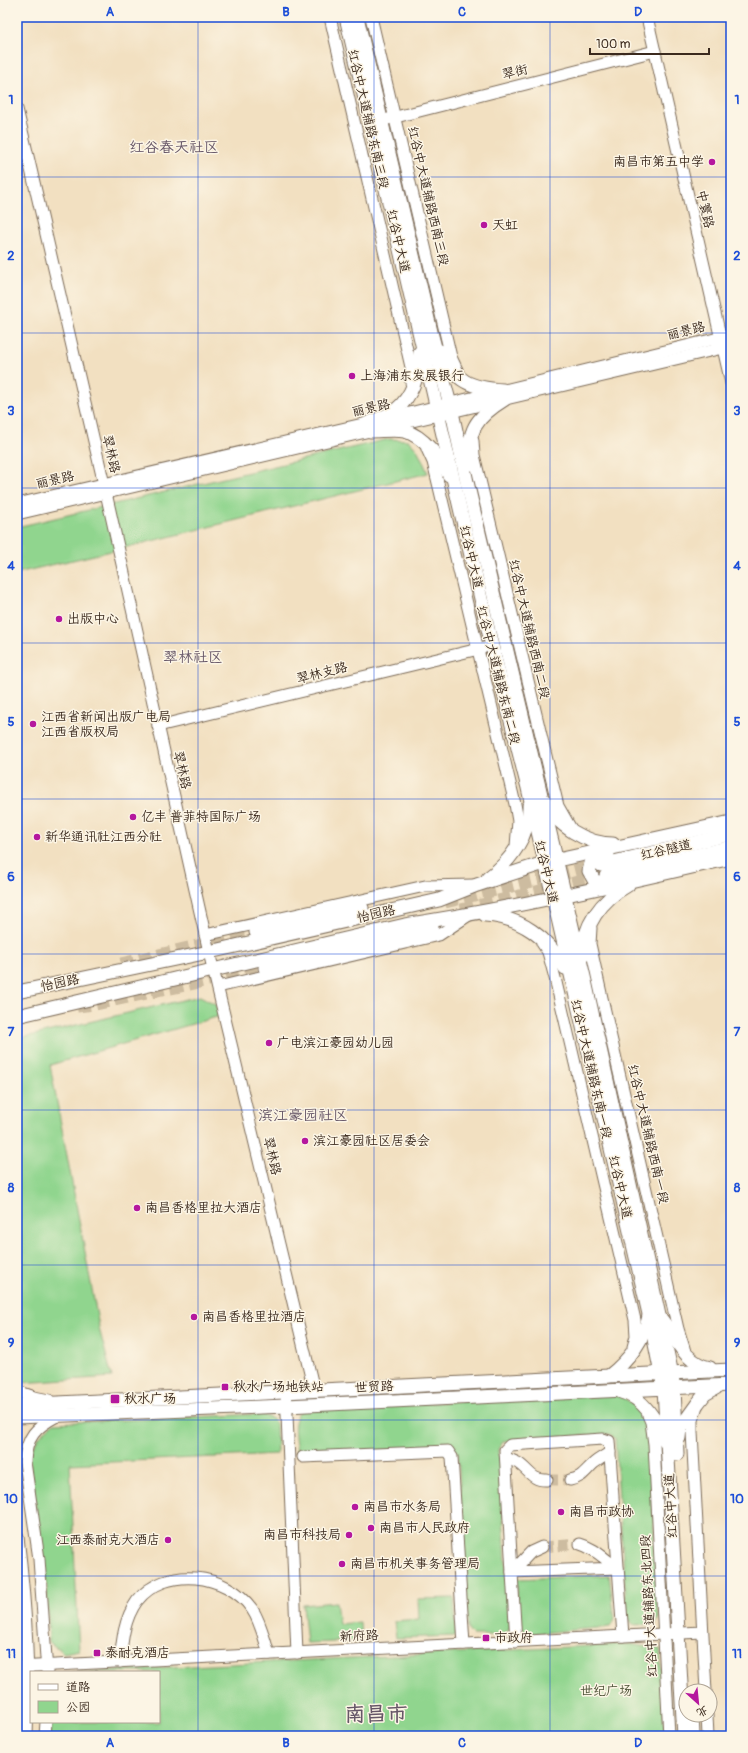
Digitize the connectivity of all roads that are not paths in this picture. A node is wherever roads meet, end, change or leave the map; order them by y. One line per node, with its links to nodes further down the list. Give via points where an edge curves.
1 (330, 17): 13 (street, 红谷中大道辅路东南三段, via 411,366)
2 (346, 17): 9 (main road, 红谷中大道)
3 (357, 17): 8 (main road, 红谷中大道)
4 (371, 17): 8 (street, 红谷中大道辅路西南三段)
5 (647, 17): 6 (street, 中寰路)
6 (655, 51): 8 (street, 翠街); 10 (street, 中寰路)
7 (17, 109): 21 (street, 翠林路)
8 (388, 119): 9 (main road, 红谷中大道); 11 (street, 红谷中大道辅路西南三段, via 451,357)
9 (426, 337): 11 (main road); 13 (main road); 15 (main road, 红谷中大道); 16 (main road, 红谷中大道)
10 (726, 341): 12 (street, 中寰路); 14 (street, 丽景路)
11 (462, 380): 14 (main road)
12 (731, 383)
13 (410, 392): 17 (main road, via 396,410)
14 (504, 395): 15 (street, 丽景路); 18 (main road)
15 (451, 408): 16 (street, 丽景路); 20 (main road, 红谷中大道)
16 (437, 411): 17 (street, 丽景路); 22 (main road, 红谷中大道)
17 (369, 427): 19 (main road, via 405,431); 21 (street, 丽景路)
18 (474, 427): 20 (main road, via 468,453); 30 (street, 红谷中大道辅路西南二段, via 474,455 550,776 558,806)
19 (423, 441): 22 (main road, via 446,470); 26 (street, 红谷中大道辅路东南二段, via 433,462)
20 (467, 482): 28 (main road, 红谷中大道)
21 (105, 488): 23 (street, 丽景路); 24 (street, 丽景路); 27 (street, 翠林路)
22 (455, 489): 25 (main road, 红谷中大道)
23 (17, 504)
24 (17, 514)
25 (492, 646): 26 (street, 翠林支路); 28 (main road, 红谷中大道)
26 (477, 650): 27 (street, 翠林支路); 34 (street, 红谷中大道辅路东南二段, via 515,804 518,822)
27 (158, 726): 44 (street, 翠林路)
28 (533, 788): 30 (main road, via 559,820); 34 (main road, via 525,830); 36 (main road, 红谷中大道)
29 (731, 822): 32 (main road, 怡园路)
30 (574, 832): 32 (main road, via 590,840 608,844)
31 (731, 834): 33 (main road, 红谷隧道, via 604,870)
32 (627, 844): 36 (main road, 怡园路); 37 (main road, via 592,863 589,871 595,882)
33 (731, 847)
34 (516, 849): 38 (main road, via 499,870)
35 (731, 858): 37 (main road, 怡园路)
36 (550, 861): 38 (main road, 怡园路); 39 (main road, 红谷中大道)
37 (649, 877): 39 (main road, 怡园路); 41 (main road, via 632,882 617,891 603,903)
38 (477, 885): 42 (main road, via 434,892); 44 (street, via 425,886); 45 (main road, 怡园路, via 439,900)
39 (558, 896): 40 (main road, 怡园路); 48 (main road, 红谷中大道); 49 (main road, 红谷中大道)
40 (470, 915): 43 (main road, via 496,916 517,922); 46 (main road, via 407,935); 47 (main road, 怡园路, via 405,925); 50 (street, via 438,935)
41 (593, 918): 49 (main road, via 582,948); 55 (street, 红谷中大道辅路西南一段, via 590,944 678,1329)
42 (256, 932)
43 (535, 932): 48 (main road, via 549,944); 54 (street, 红谷中大道辅路东南一段, via 548,952 555,978 635,1320 636,1336)
44 (205, 935): 45 (street, 翠林路)
45 (209, 952): 47 (street, 翠林路); 51 (main road, 怡园路)
46 (265, 968)
47 (213, 969): 50 (street, 翠林路); 52 (main road, 怡园路)
48 (570, 976): 53 (main road, 红谷中大道)
49 (584, 981): 53 (main road, 红谷中大道)
50 (218, 987): 62 (street, 翠林路)
51 (17, 992)
52 (17, 1016)
53 (654, 1316): 54 (main road); 55 (main road); 57 (main road, 红谷中大道)
54 (630, 1356): 58 (main road)
55 (687, 1356): 56 (main road, via 704,1367)
56 (726, 1370): 57 (main road, 世贸路)
57 (666, 1373): 58 (main road, 世贸路); 60 (main road, 红谷中大道)
58 (609, 1376): 62 (main road, 世贸路)
59 (725, 1386): 60 (main road, 世贸路); 65 (main road, via 705,1394)
60 (669, 1388): 64 (main road, 世贸路); 71 (main road, 红谷中大道)
61 (17, 1390): 69 (street)
62 (314, 1390): 63 (main road, 世贸路)
63 (286, 1391): 67 (street); 69 (main road, 世贸路)
64 (611, 1391): 67 (main road, 世贸路); 68 (main road, via 626,1393)
65 (698, 1403): 71 (main road, via 680,1428); 82 (street, via 692,1420 692,1432)
66 (17, 1405): 69 (main road, 世贸路)
67 (286, 1406): 69 (main road, 世贸路); 88 (street)
68 (643, 1406): 71 (main road); 84 (street, 红谷中大道辅路东北四段, via 651,1422 654,1444)
69 (61, 1409): 70 (main road, 世贸路); 92 (street, via 38,1428 25,1452 39,1559)
70 (17, 1417)
71 (672, 1449): 83 (main road, 红谷中大道)
72 (610, 1452): 74 (street, via 609,1441 603,1439 510,1445 505,1450); 76 (street, via 593,1464 586,1473); 80 (street)
73 (303, 1457): 87 (street, via 448,1452 452,1457)
74 (506, 1458): 75 (street, via 518,1462 529,1475 539,1481); 81 (street)
75 (547, 1480)
76 (570, 1480)
77 (17, 1537): 91 (main road, via 26,1620)
78 (580, 1544): 80 (street, via 594,1550)
79 (542, 1547): 81 (street, via 531,1552)
80 (618, 1568): 81 (street); 85 (street)
81 (512, 1572): 86 (street)
82 (702, 1632): 83 (street, 新府路); 94 (street)
83 (682, 1633): 84 (street, 新府路); 93 (main road, 红谷中大道); 101 (main road, 红谷中大道)
84 (664, 1634): 85 (street, 新府路); 100 (street, 红谷中大道辅路东北四段)
85 (623, 1636): 86 (street, 新府路)
86 (516, 1642): 87 (street, 新府路)
87 (464, 1644): 88 (street, 新府路)
88 (297, 1653): 89 (street, 新府路)
89 (269, 1654): 90 (street, 新府路); 90 (street, via 251,1608 231,1588 209,1579 183,1578 164,1582 149,1590 137,1601 122,1637)
90 (120, 1662): 92 (street, 新府路)
91 (22, 1667): 92 (street, 新府路); 98 (main road)
92 (47, 1669)
93 (689, 1683)
94 (705, 1683)
95 (46, 1723): 99 (street)
96 (692, 1723): 102 (main road)
97 (707, 1723): 103 (street)
98 (26, 1736)
99 (45, 1736)
100 (669, 1736)
101 (684, 1736)
102 (693, 1736)
103 (708, 1736)

